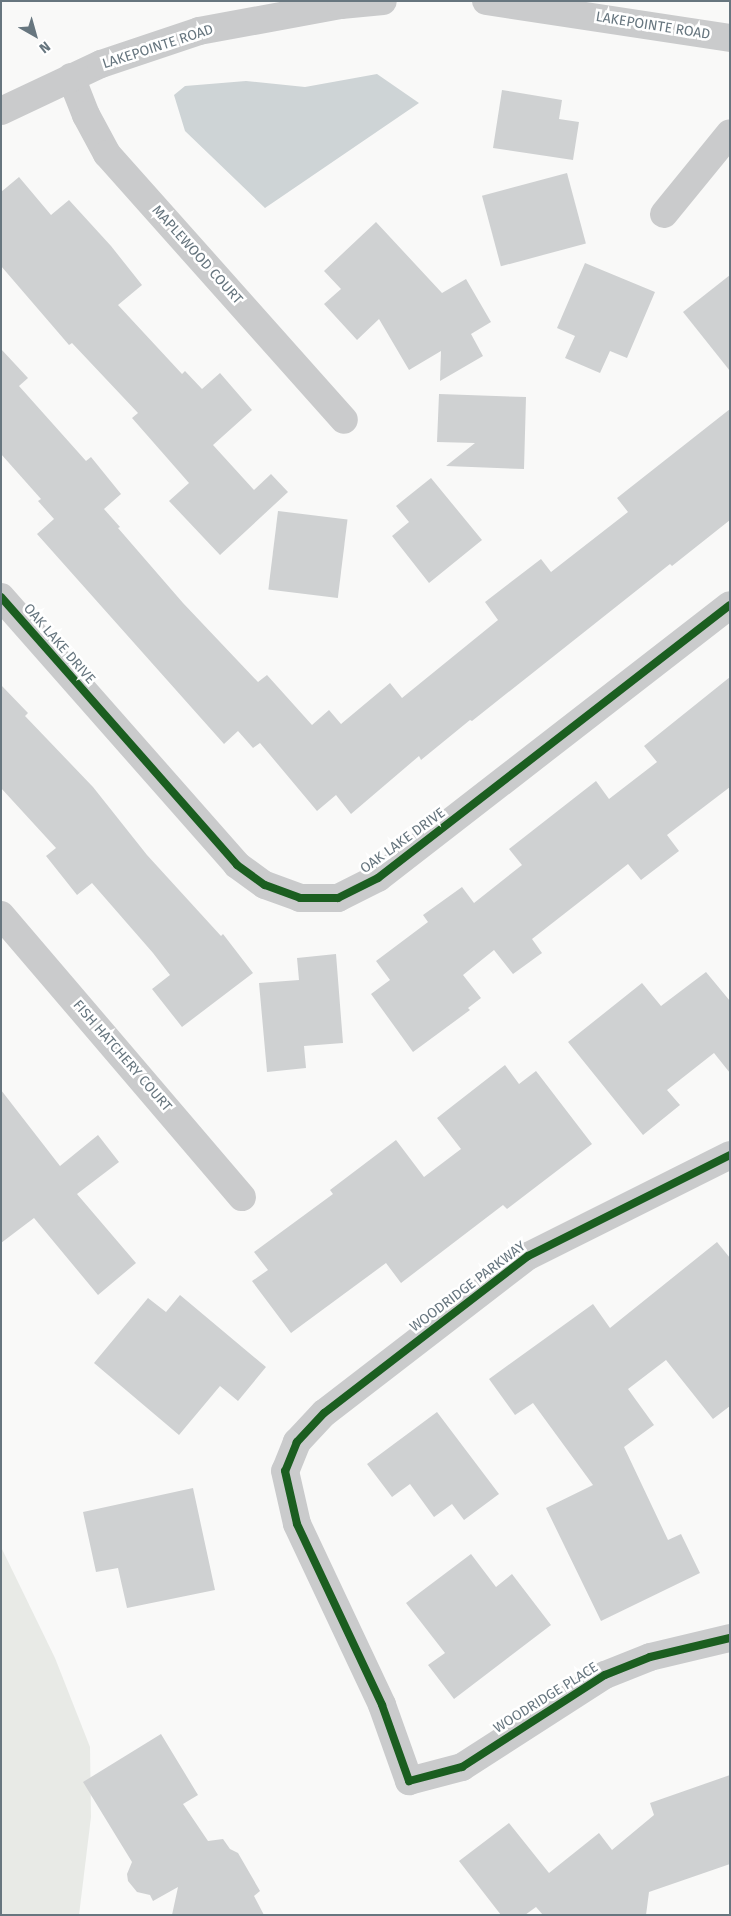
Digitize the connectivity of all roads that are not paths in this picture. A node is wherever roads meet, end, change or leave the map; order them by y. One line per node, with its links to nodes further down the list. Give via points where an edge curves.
1 (383, 1): 4 (street, LAKEPOINTE ROAD, via 341,5 199,32)
2 (504, 2): 3 (street, LAKEPOINTE ROAD)
3 (730, 38)
4 (71, 77): 5 (street, LAKEPOINTE ROAD); 8 (street, MAPLEWOOD COURT, via 86,115 107,154)
5 (1, 111)
6 (730, 133): 7 (street)
7 (664, 214)
8 (344, 420)
9 (1, 597): 10 (street, OAK LAKE DRIVE, via 237,865 265,885 300,898 338,898 378,878)
10 (730, 605)
11 (1, 915): 13 (street, FISH HATCHERY COURT)
12 (730, 1155): 15 (street, WOODRIDGE PARKWAY, via 528,1256 324,1413 296,1442 285,1471 297,1524 382,1705)
13 (242, 1197)
14 (730, 1638): 15 (street, WOODRIDGE PLACE, via 650,1657 605,1675 462,1767)
15 (409, 1781)

